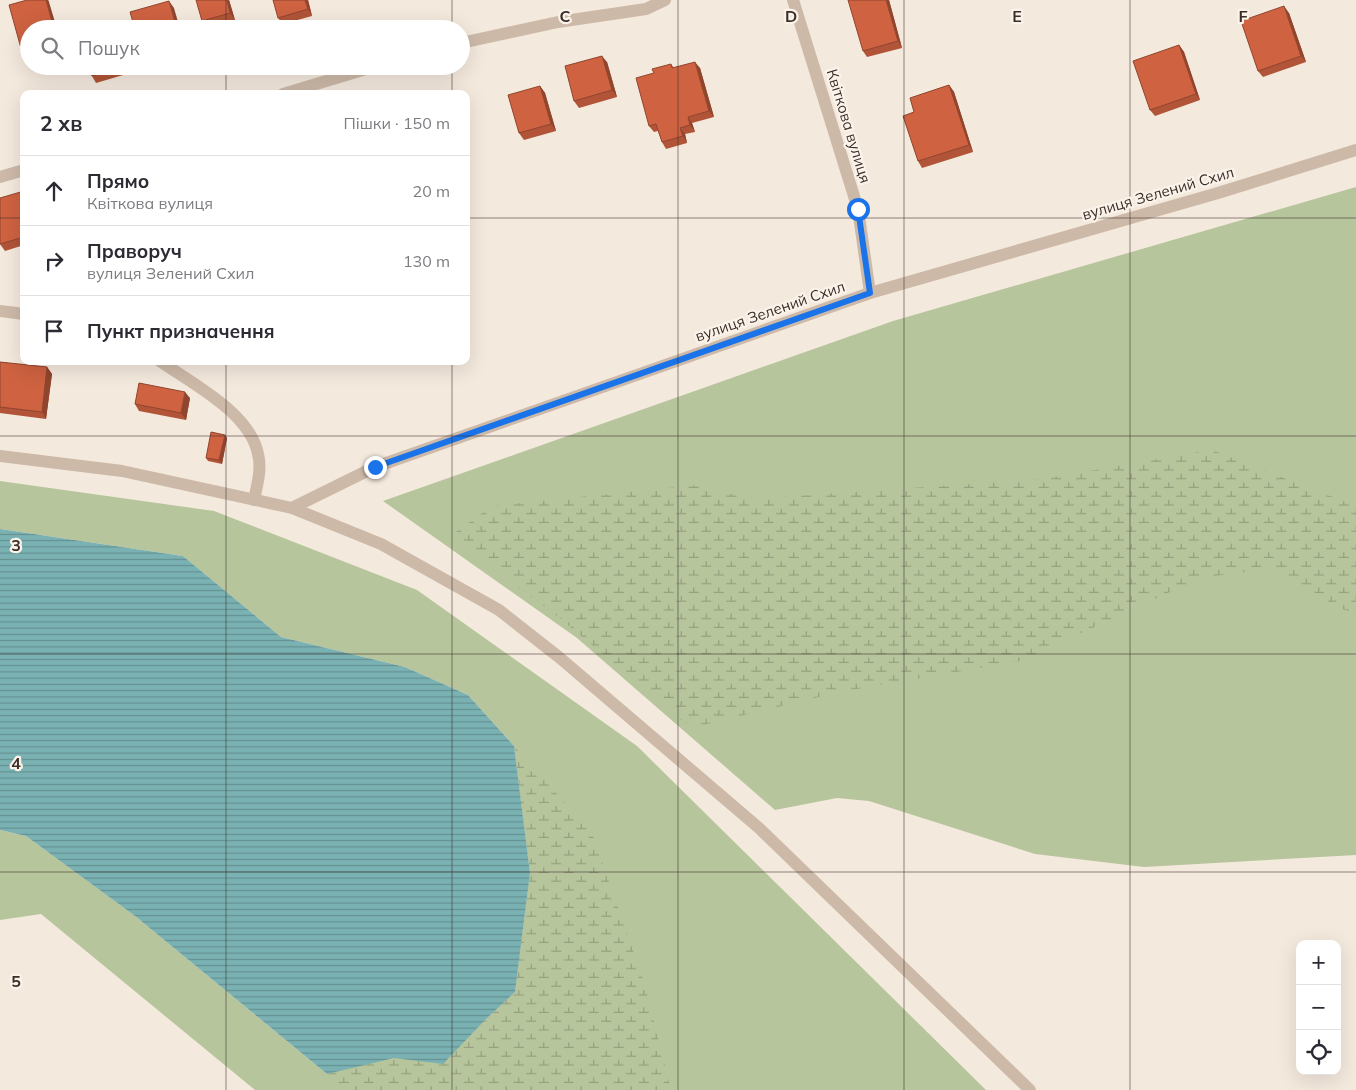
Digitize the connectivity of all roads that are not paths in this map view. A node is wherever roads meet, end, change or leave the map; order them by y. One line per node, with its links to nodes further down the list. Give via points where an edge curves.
1 (665, 0): 3 (street, via 646,9 558,22)
2 (792, 0): 9 (street, Квіткова вулиця, via 858,209)
3 (470, 41)
4 (346, 75): 5 (street)
5 (295, 90)
6 (1356, 150): 9 (street, вулиця Зелений Схил)
7 (20, 171): 8 (street)
8 (0, 176)
9 (870, 293): 15 (street, вулиця Зелений Схил, via 375,467)
10 (0, 311): 11 (street)
11 (20, 314)
12 (166, 365): 14 (street, via 227,408 244,424 259,455 260,474)
13 (0, 456): 14 (street, via 122,471)
14 (254, 500): 15 (street)
15 (292, 508): 16 (street, via 381,544 499,610 560,658 759,828)
16 (1030, 1090)

